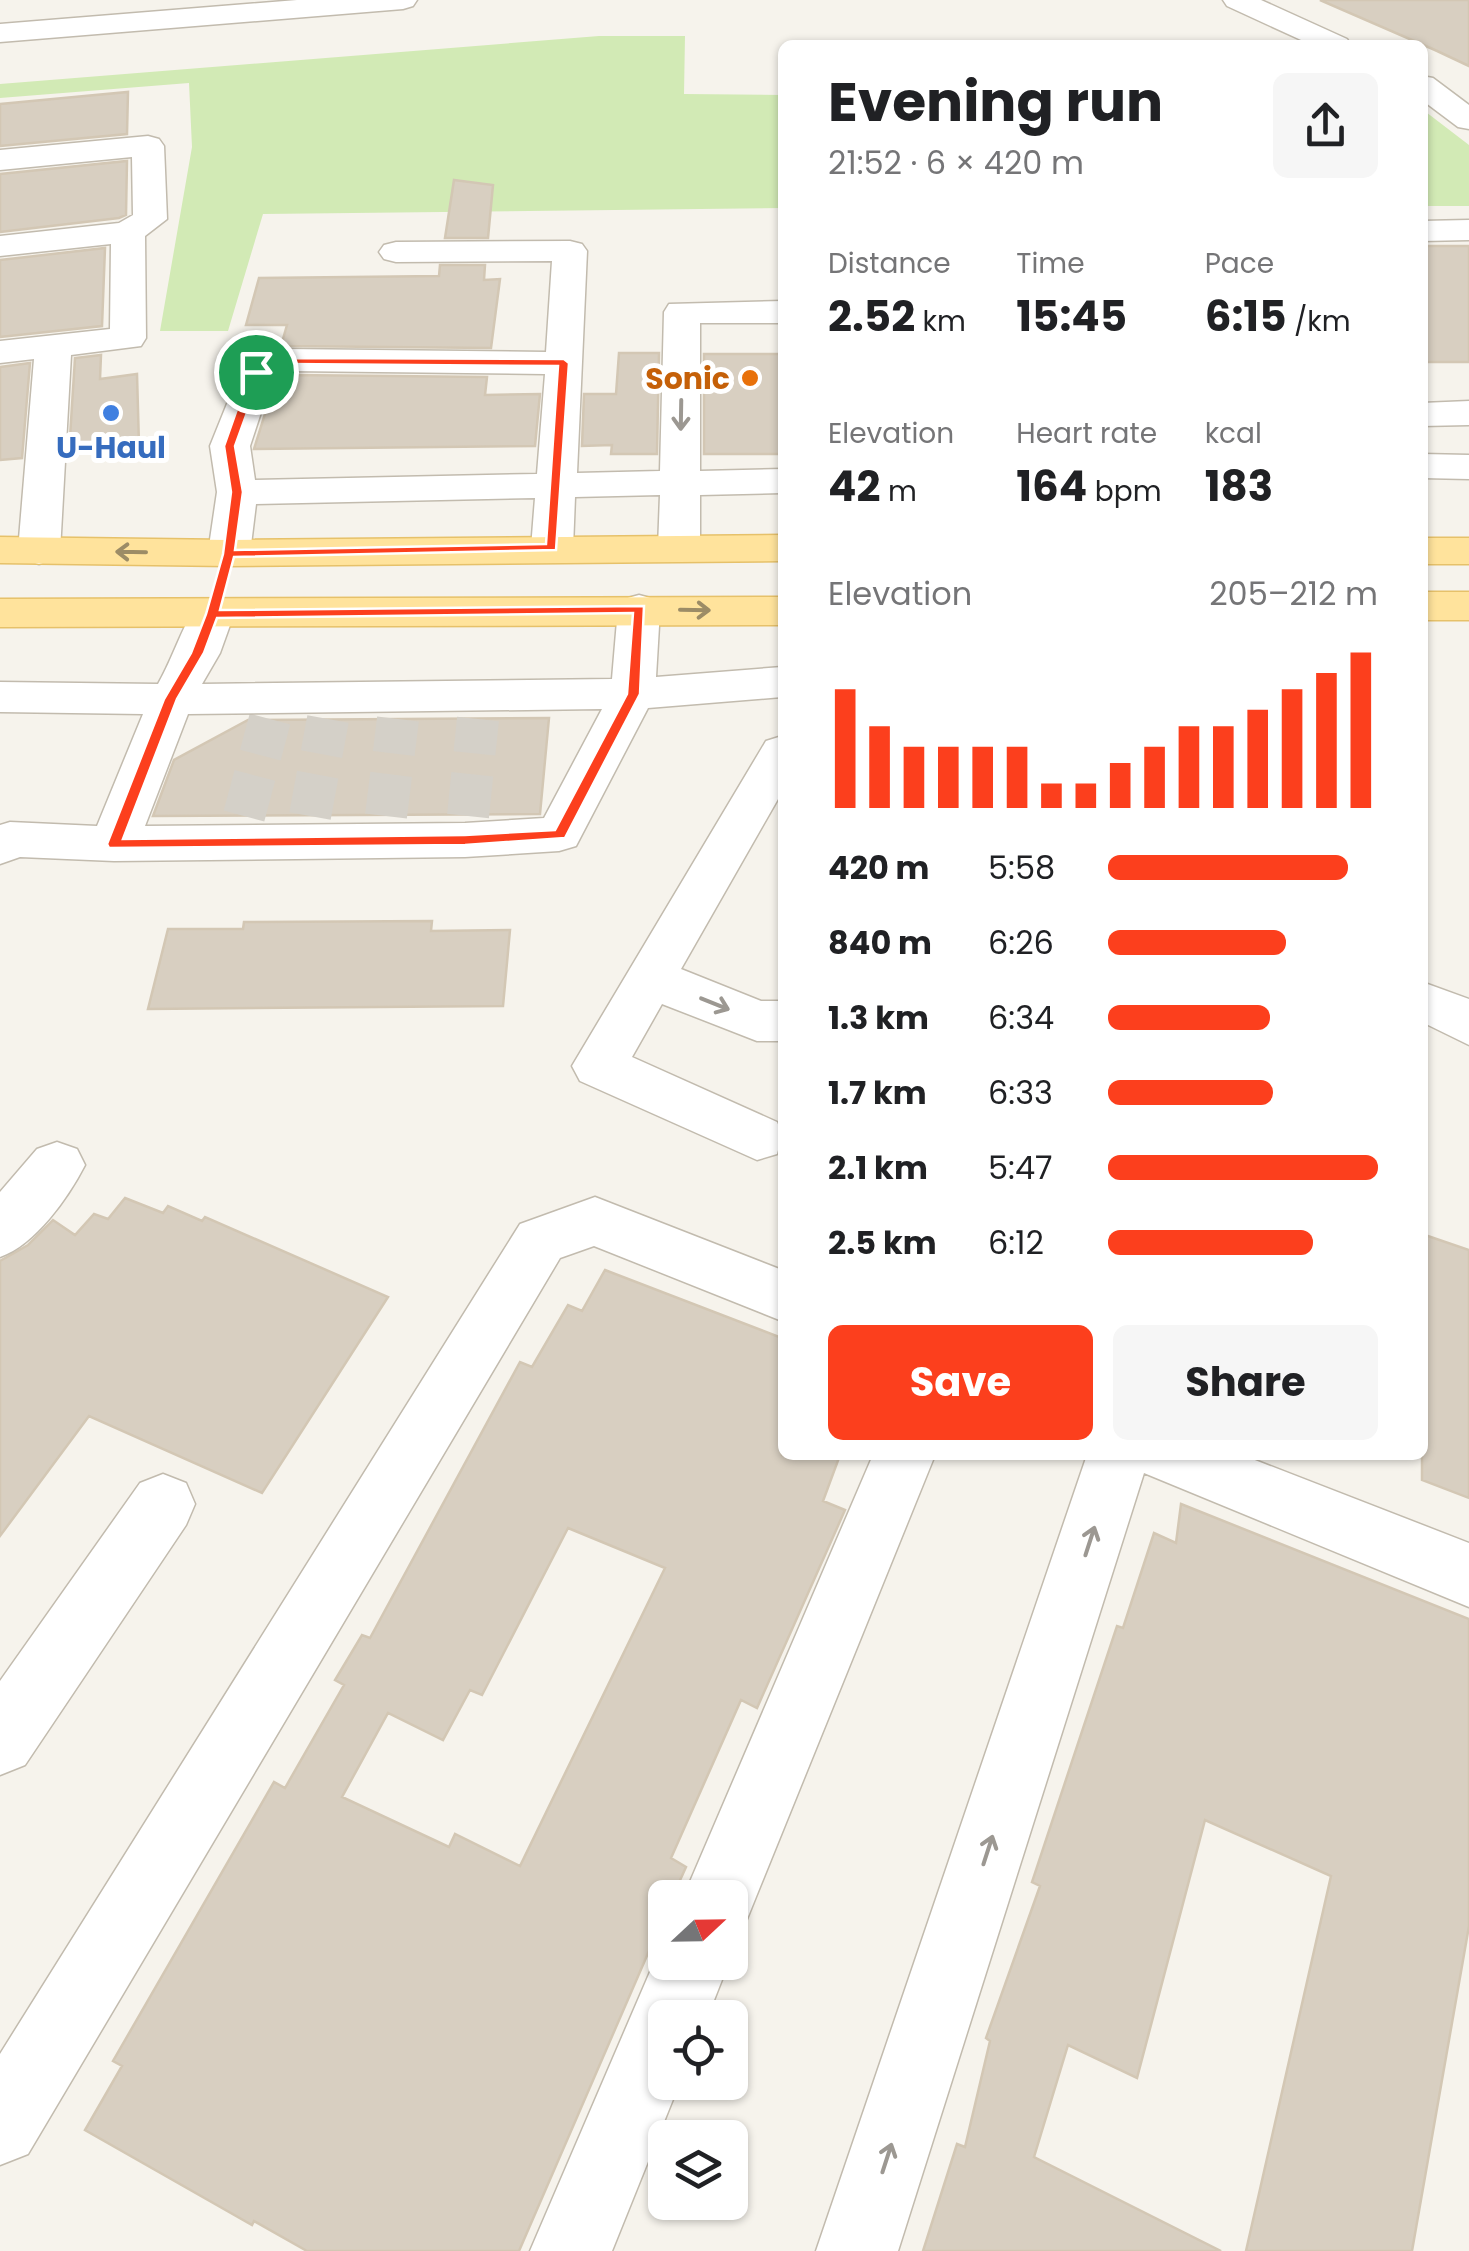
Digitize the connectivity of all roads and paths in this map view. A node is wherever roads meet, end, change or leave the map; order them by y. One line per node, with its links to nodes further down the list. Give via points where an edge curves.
1 (403, 0): 3 (street)
2 (1237, 0): 6 (street)
3 (290, 4): 4 (street)
4 (150, 10): 5 (street)
5 (0, 33)
6 (1325, 40)
7 (0, 160): 10 (street, via 148,146 150,219)
8 (1469, 230): 9 (street)
9 (1428, 231)
10 (128, 232): 11 (street); 14 (street, via 128,338)
11 (0, 246)
12 (396, 252): 16 (street, via 570,251)
13 (778, 312): 22 (street, one-way to 22, via 682,312)
14 (53, 346): 15 (street); 28 (street)
15 (0, 352)
16 (564, 363): 23 (street); 24 (street, via 285,360 256,372 230,446)
17 (1469, 414): 18 (street)
18 (1428, 415)
19 (1428, 466): 20 (street)
20 (1469, 467)
21 (778, 481): 22 (street)
22 (680, 482): 23 (street); 26 (street)
23 (556, 484): 24 (street); 25 (street)
24 (237, 492): 31 (street)
25 (552, 548): 26 (main road); 31 (main road)
26 (680, 548): 27 (main road)
27 (778, 548)
28 (20, 550): 31 (main road, one-way to 28)
29 (1428, 551): 30 (main road)
30 (1469, 551)
31 (229, 554): 37 (main road)
32 (1428, 606): 33 (main road)
33 (1469, 606)
34 (640, 609): 35 (main road, one-way to 35); 37 (main road); 39 (street)
35 (778, 611)
36 (0, 613): 37 (main road)
37 (212, 614): 41 (street)
38 (778, 682): 39 (street)
39 (633, 694): 41 (street, via 400,708); 43 (street, via 560,834 240,829)
40 (0, 697): 41 (street)
41 (170, 699): 43 (street)
42 (778, 759): 45 (street)
43 (114, 844): 44 (street, via 10,839)
44 (0, 847)
45 (650, 978): 47 (street, one-way to 47, via 757,1021); 49 (street, via 599,1066)
46 (1428, 1005): 48 (street)
47 (778, 1022)
48 (1469, 1024)
49 (757, 1138)
50 (57, 1165): 51 (street)
51 (0, 1232)
52 (778, 1294): 61 (street, via 595,1221 540,1241)
53 (902, 1460): 59 (street)
54 (1116, 1460): 63 (street, one-way to 54)
55 (1180, 1460): 57 (street)
56 (162, 1504): 58 (street)
57 (1469, 1574)
58 (0, 1740)
59 (727, 1880)
60 (648, 2068): 62 (street)
61 (0, 2126)
62 (572, 2251)
63 (857, 2251)

